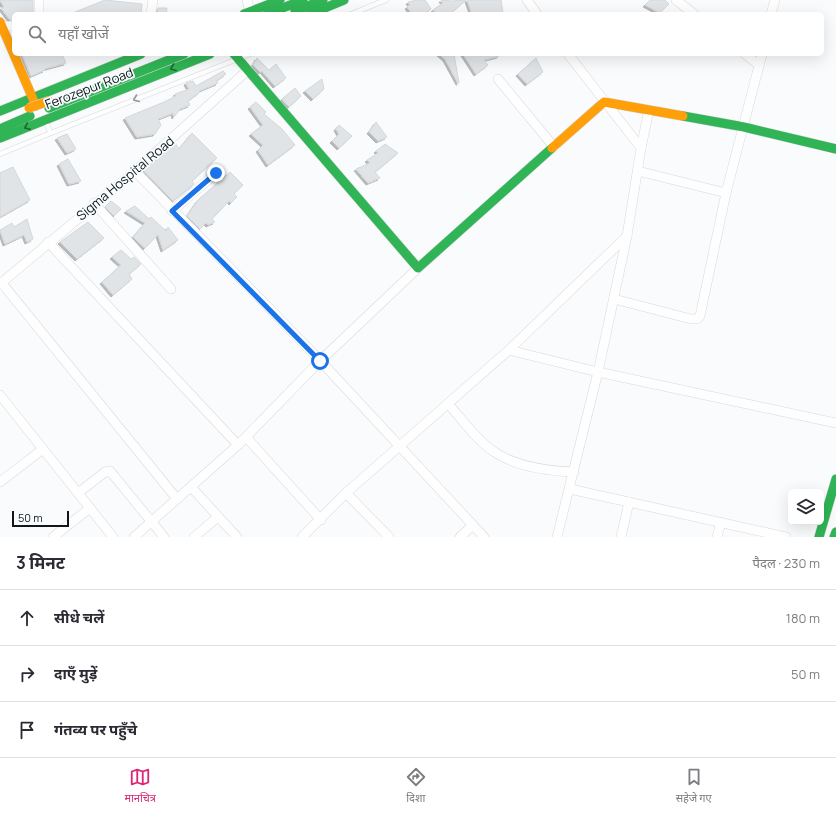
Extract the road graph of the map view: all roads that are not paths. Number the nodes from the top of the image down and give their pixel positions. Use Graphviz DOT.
graph roads {
  1 [pos="39,0"];
  2 [pos="152,0"];
  3 [pos="247,0"];
  4 [pos="280,0"];
  5 [pos="303,0"];
  6 [pos="323,0"];
  7 [pos="344,0"];
  8 [pos="386,0"];
  9 [pos="526,0"];
  10 [pos="676,0"];
  11 [pos="775,0"];
  12 [pos="39,12"];
  13 [pos="151,12"];
  14 [pos="247,12"];
  15 [pos="250,12"];
  16 [pos="272,12"];
  17 [pos="292,12"];
  18 [pos="315,12"];
  19 [pos="356,12"];
  20 [pos="535,12"];
  21 [pos="691,12"];
  22 [pos="772,12"];
  23 [pos="1,24"];
  24 [pos="12,26"];
  25 [pos="12,51"];
  26 [pos="14,56"];
  27 [pos="135,56"];
  28 [pos="161,56"];
  29 [pos="179,56"];
  30 [pos="205,56"];
  31 [pos="236,56"];
  32 [pos="570,56"];
  33 [pos="748,56"];
  34 [pos="761,56"];
  35 [pos="759,65"];
  36 [pos="248,70"];
  37 [pos="498,79"];
  38 [pos="32,99"];
  39 [pos="604,102"];
  40 [pos="49,105"];
  41 [pos="649,110"];
  42 [pos="0,111"];
  43 [pos="30,112"];
  44 [pos="44,119"];
  45 [pos="0,120"];
  46 [pos="744,127"];
  47 [pos="0,129"];
  48 [pos="51,133"];
  49 [pos="0,138"];
  50 [pos="554,147"];
  51 [pos="641,148"];
  52 [pos="836,149"];
  53 [pos="0,154"];
  54 [pos="135,171"];
  55 [pos="638,171"];
  56 [pos="216,173"];
  57 [pos="726,193"];
  58 [pos="94,204"];
  59 [pos="172,211"];
  60 [pos="627,236"];
  61 [pos="48,242"];
  62 [pos="418,268"];
  63 [pos="1,283"];
  64 [pos="171,289"];
  65 [pos="614,299"];
  66 [pos="509,350"];
  67 [pos="320,361"];
  68 [pos="598,372"];
  69 [pos="0,395"];
  70 [pos="448,404"];
  71 [pos="836,423"];
  72 [pos="246,437"];
  73 [pos="238,444"];
  74 [pos="400,447"];
  75 [pos="43,449"];
  76 [pos="574,472"];
  77 [pos="836,480"];
  78 [pos="0,482"];
  79 [pos="191,487"];
  80 [pos="570,489"];
  81 [pos="78,493"];
  82 [pos="346,493"];
  83 [pos="177,499"];
  84 [pos="629,502"];
  85 [pos="90,508"];
  86 [pos="218,517"];
  87 [pos="321,520"];
  88 [pos="151,522"];
  89 [pos="721,522"];
  90 [pos="473,525"];
  91 [pos="53,537"];
  92 [pos="114,537"];
  93 [pos="134,537"];
  94 [pos="164,537"];
  95 [pos="194,537"];
  96 [pos="237,537"];
  97 [pos="302,537"];
  98 [pos="389,537"];
  99 [pos="460,537"];
  100 [pos="484,537"];
  101 [pos="557,537"];
  102 [pos="622,537"];
  103 [pos="717,537"];
  104 [pos="786,537"];
  105 [pos="819,537"];
  1 -- 12 [label="street"];
  2 -- 13 [label="street"];
  3 -- 14 [label="street"];
  4 -- 15 [label="street"];
  5 -- 16 [label="street"];
  6 -- 17 [label="street"];
  7 -- 18 [label="street"];
  8 -- 19 [label="lane"];
  9 -- 20 [label="street"];
  10 -- 21 [label="street"];
  11 -- 22 [label="street"];
  23 -- 24 [label="street"];
  23 -- 25 [label="street"];
  26 -- 38 [label="street"];
  27 -- 38 [label="street, Ferozepur Road"];
  28 -- 40 [label="street"];
  29 -- 40 [label="street"];
  30 -- 44 [label="street, Ferozepur Road, one-way"];
  31 -- 36 [label="street"];
  31 -- 48 [label="lane, one-way"];
  32 -- 39 [label="street"];
  33 -- 35 [label="street"];
  34 -- 35 [label="street"];
  35 -- 46 [label="street"];
  36 -- 54 [label="street, Sigma Hospital Road"];
  36 -- 62 [label="street"];
  37 -- 50 [label="street"];
  38 -- 42 [label="street, Ferozepur Road"];
  38 -- 44 [label="street"];
  39 -- 41 [label="street"];
  39 -- 50 [label="street"];
  39 -- 51 [label="street"];
  40 -- 43 [label="street, Ferozepur Road, bridge"];
  41 -- 46 [label="street"];
  41 -- 51 [label="street"];
  43 -- 45 [label="street"];
  43 -- 47 [label="street"];
  44 -- 48 [label="lane"];
  44 -- 49 [label="street, Ferozepur Road, one-way"];
  46 -- 52 [label="street"];
  46 -- 57 [label="street"];
  48 -- 53 [label="lane"];
  50 -- 62 [label="street"];
  51 -- 55 [label="street"];
  54 -- 58 [label="street, Sigma Hospital Road"];
  54 -- 59 [label="street"];
  55 -- 57 [label="street"];
  55 -- 60 [label="street"];
  56 -- 59 [label="street"];
  57 -- 65 [label="street"];
  58 -- 61 [label="street, Sigma Hospital Road"];
  58 -- 64 [label="street"];
  59 -- 67 [label="street"];
  60 -- 65 [label="street"];
  60 -- 66 [label="street"];
  61 -- 63 [label="street, Sigma Hospital Road"];
  61 -- 73 [label="street"];
  62 -- 67 [label="street"];
  63 -- 83 [label="street"];
  65 -- 68 [label="street"];
  66 -- 68 [label="street"];
  66 -- 70 [label="street"];
  67 -- 72 [label="street"];
  67 -- 74 [label="street"];
  68 -- 71 [label="street"];
  68 -- 76 [label="street"];
  69 -- 75 [label="street"];
  70 -- 74 [label="street"];
  70 -- 76 [label="street"];
  72 -- 73 [label="street"];
  72 -- 87 [label="street"];
  73 -- 79 [label="street"];
  74 -- 82 [label="street"];
  74 -- 90 [label="street"];
  75 -- 78 [label="street"];
  75 -- 81 [label="street"];
  76 -- 80 [label="street"];
  77 -- 105 [label="street"];
  79 -- 83 [label="street"];
  79 -- 86 [label="street"];
  80 -- 84 [label="street"];
  80 -- 101 [label="street"];
  81 -- 85 [label="street"];
  81 -- 88 [label="street"];
  82 -- 87 [label="street"];
  82 -- 98 [label="street"];
  83 -- 88 [label="street"];
  84 -- 89 [label="street"];
  84 -- 102 [label="street"];
  85 -- 91 [label="street"];
  85 -- 92 [label="street"];
  86 -- 95 [label="street"];
  86 -- 96 [label="street"];
  87 -- 97 [label="street"];
  88 -- 93 [label="street"];
  88 -- 94 [label="street"];
  89 -- 103 [label="street"];
  89 -- 104 [label="street"];
  90 -- 99 [label="street"];
  90 -- 100 [label="street"];
}
